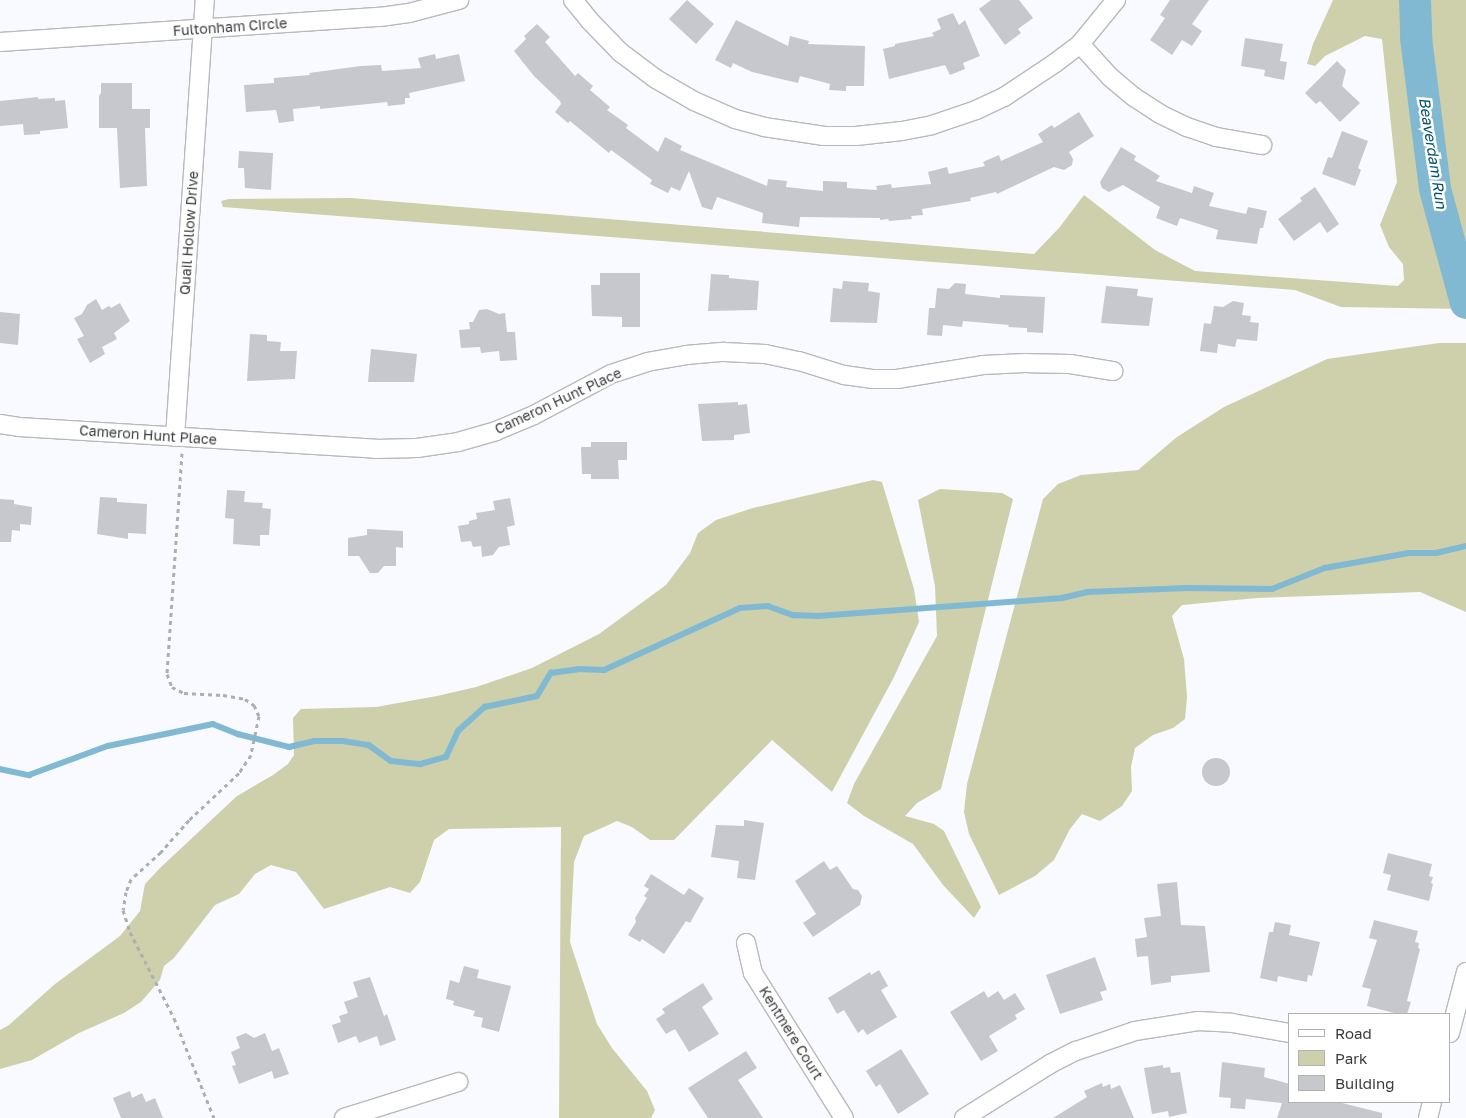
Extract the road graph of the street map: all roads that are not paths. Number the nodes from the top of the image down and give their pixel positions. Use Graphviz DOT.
graph roads {
  1 [pos="205,0"];
  2 [pos="459,0"];
  3 [pos="573,0"];
  4 [pos="1116,0"];
  5 [pos="203,29"];
  6 [pos="0,42"];
  7 [pos="1080,44"];
  8 [pos="1262,145"];
  9 [pos="1113,371"];
  10 [pos="0,424"];
  11 [pos="175,437"];
  12 [pos="746,944"];
  13 [pos="1466,972"];
  14 [pos="1451,1029"];
  15 [pos="1288,1033"];
  16 [pos="458,1082"];
  17 [pos="1432,1103"];
  18 [pos="344,1118"];
  19 [pos="844,1118"];
  20 [pos="964,1118"];
  21 [pos="1428,1118"];
  1 -- 5 [label="street, Quail Hollow Drive"];
  2 -- 5 [label="street, Fultonham Circle"];
  3 -- 7 [label="street"];
  4 -- 7 [label="street"];
  5 -- 6 [label="street, Fultonham Circle"];
  5 -- 11 [label="street, Quail Hollow Drive"];
  7 -- 8 [label="street"];
  9 -- 11 [label="street, Cameron Hunt Place"];
  10 -- 11 [label="street, Cameron Hunt Place"];
  12 -- 19 [label="street, Kentmere Court"];
  13 -- 14 [label="street"];
  15 -- 20 [label="street"];
  16 -- 18 [label="street"];
  17 -- 21 [label="street"];
}
